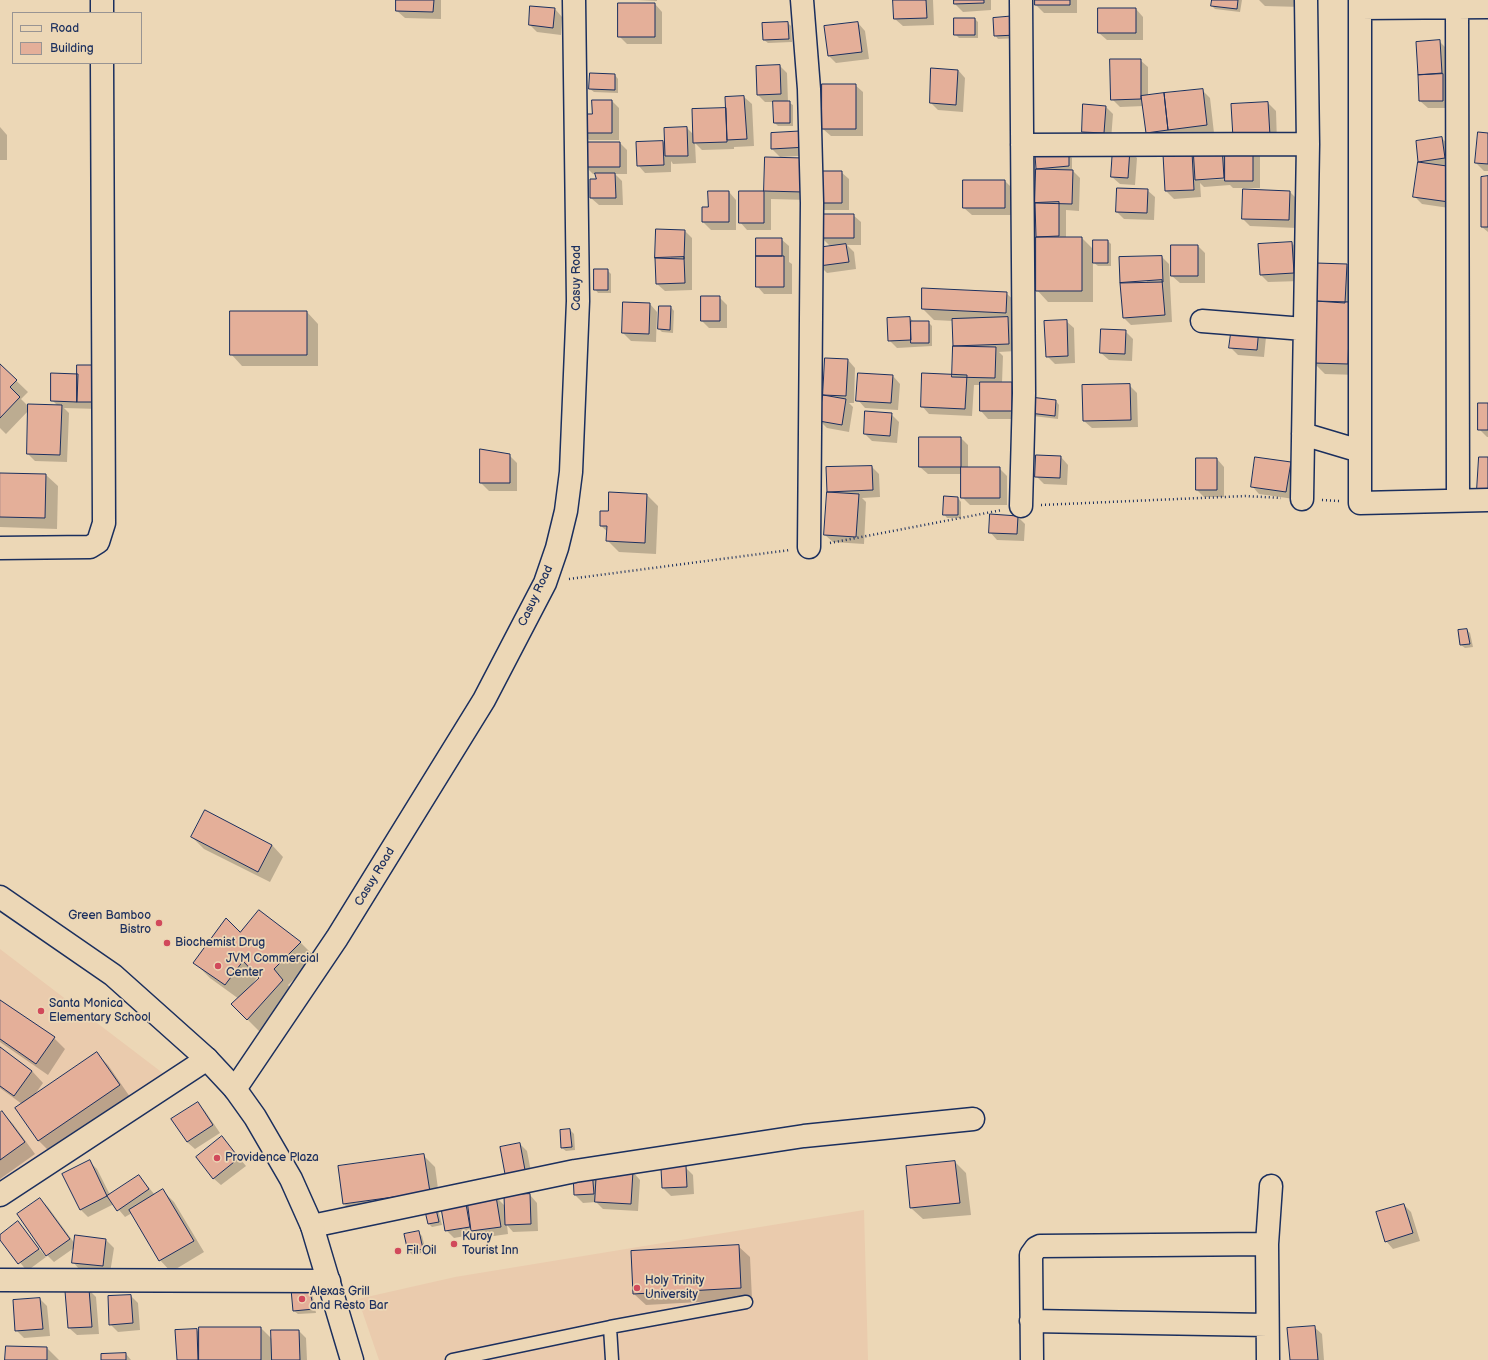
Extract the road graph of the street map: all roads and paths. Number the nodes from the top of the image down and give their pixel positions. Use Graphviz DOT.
graph roads {
  1 [pos="102,0"];
  2 [pos="574,0"];
  3 [pos="802,0"];
  4 [pos="1021,0"];
  5 [pos="1306,0"];
  6 [pos="1360,4"];
  7 [pos="1488,7"];
  8 [pos="1457,8"];
  9 [pos="102,12"];
  10 [pos="102,64"];
  11 [pos="1308,144"];
  12 [pos="1022,145"];
  13 [pos="1202,321"];
  14 [pos="1304,328"];
  15 [pos="1303,434"];
  16 [pos="1360,451"];
  17 [pos="1302,499"];
  18 [pos="1458,500"];
  19 [pos="1488,500"];
  20 [pos="1360,503"];
  21 [pos="1021,506"];
  22 [pos="809,547"];
  23 [pos="0,548"];
  24 [pos="544,583"];
  25 [pos="0,897"];
  26 [pos="207,1059"];
  27 [pos="235,1089"];
  28 [pos="973,1119"];
  29 [pos="1271,1186"];
  30 [pos="0,1196"];
  31 [pos="312,1226"];
  32 [pos="1267,1244"];
  33 [pos="0,1280"];
  34 [pos="329,1281"];
  35 [pos="746,1302"];
  36 [pos="1031,1321"];
  37 [pos="1267,1325"];
  38 [pos="610,1327"];
  39 [pos="352,1360"];
  40 [pos="452,1360"];
  41 [pos="612,1360"];
  42 [pos="1032,1360"];
  43 [pos="1268,1360"];
  1 -- 9 [label="street"];
  2 -- 24 [label="street, Casuy Road"];
  3 -- 22 [label="street"];
  4 -- 12 [label="street"];
  5 -- 11 [label="street"];
  6 -- 8 [label="street"];
  6 -- 16 [label="street"];
  7 -- 8 [label="street"];
  8 -- 18 [label="street"];
  10 -- 23 [label="street"];
  11 -- 12 [label="street"];
  11 -- 14 [label="street"];
  12 -- 21 [label="street"];
  13 -- 14 [label="street"];
  14 -- 15 [label="street"];
  15 -- 16 [label="street"];
  15 -- 17 [label="street"];
  16 -- 20 [label="street"];
  17 -- 20 [label="path"];
  17 -- 21 [label="path"];
  18 -- 19 [label="street"];
  18 -- 20 [label="street"];
  21 -- 22 [label="path"];
  22 -- 24 [label="path"];
  24 -- 27 [label="street, Casuy Road"];
  25 -- 26 [label="street"];
  26 -- 27 [label="street"];
  26 -- 30 [label="street"];
  27 -- 31 [label="street"];
  28 -- 31 [label="street"];
  29 -- 32 [label="street"];
  31 -- 34 [label="street"];
  32 -- 36 [label="street"];
  32 -- 37 [label="street"];
  33 -- 34 [label="street"];
  34 -- 39 [label="street"];
  35 -- 38 [label="lane"];
  36 -- 37 [label="street"];
  36 -- 42 [label="street"];
  37 -- 43 [label="street"];
  38 -- 40 [label="lane"];
  38 -- 41 [label="lane"];
}
